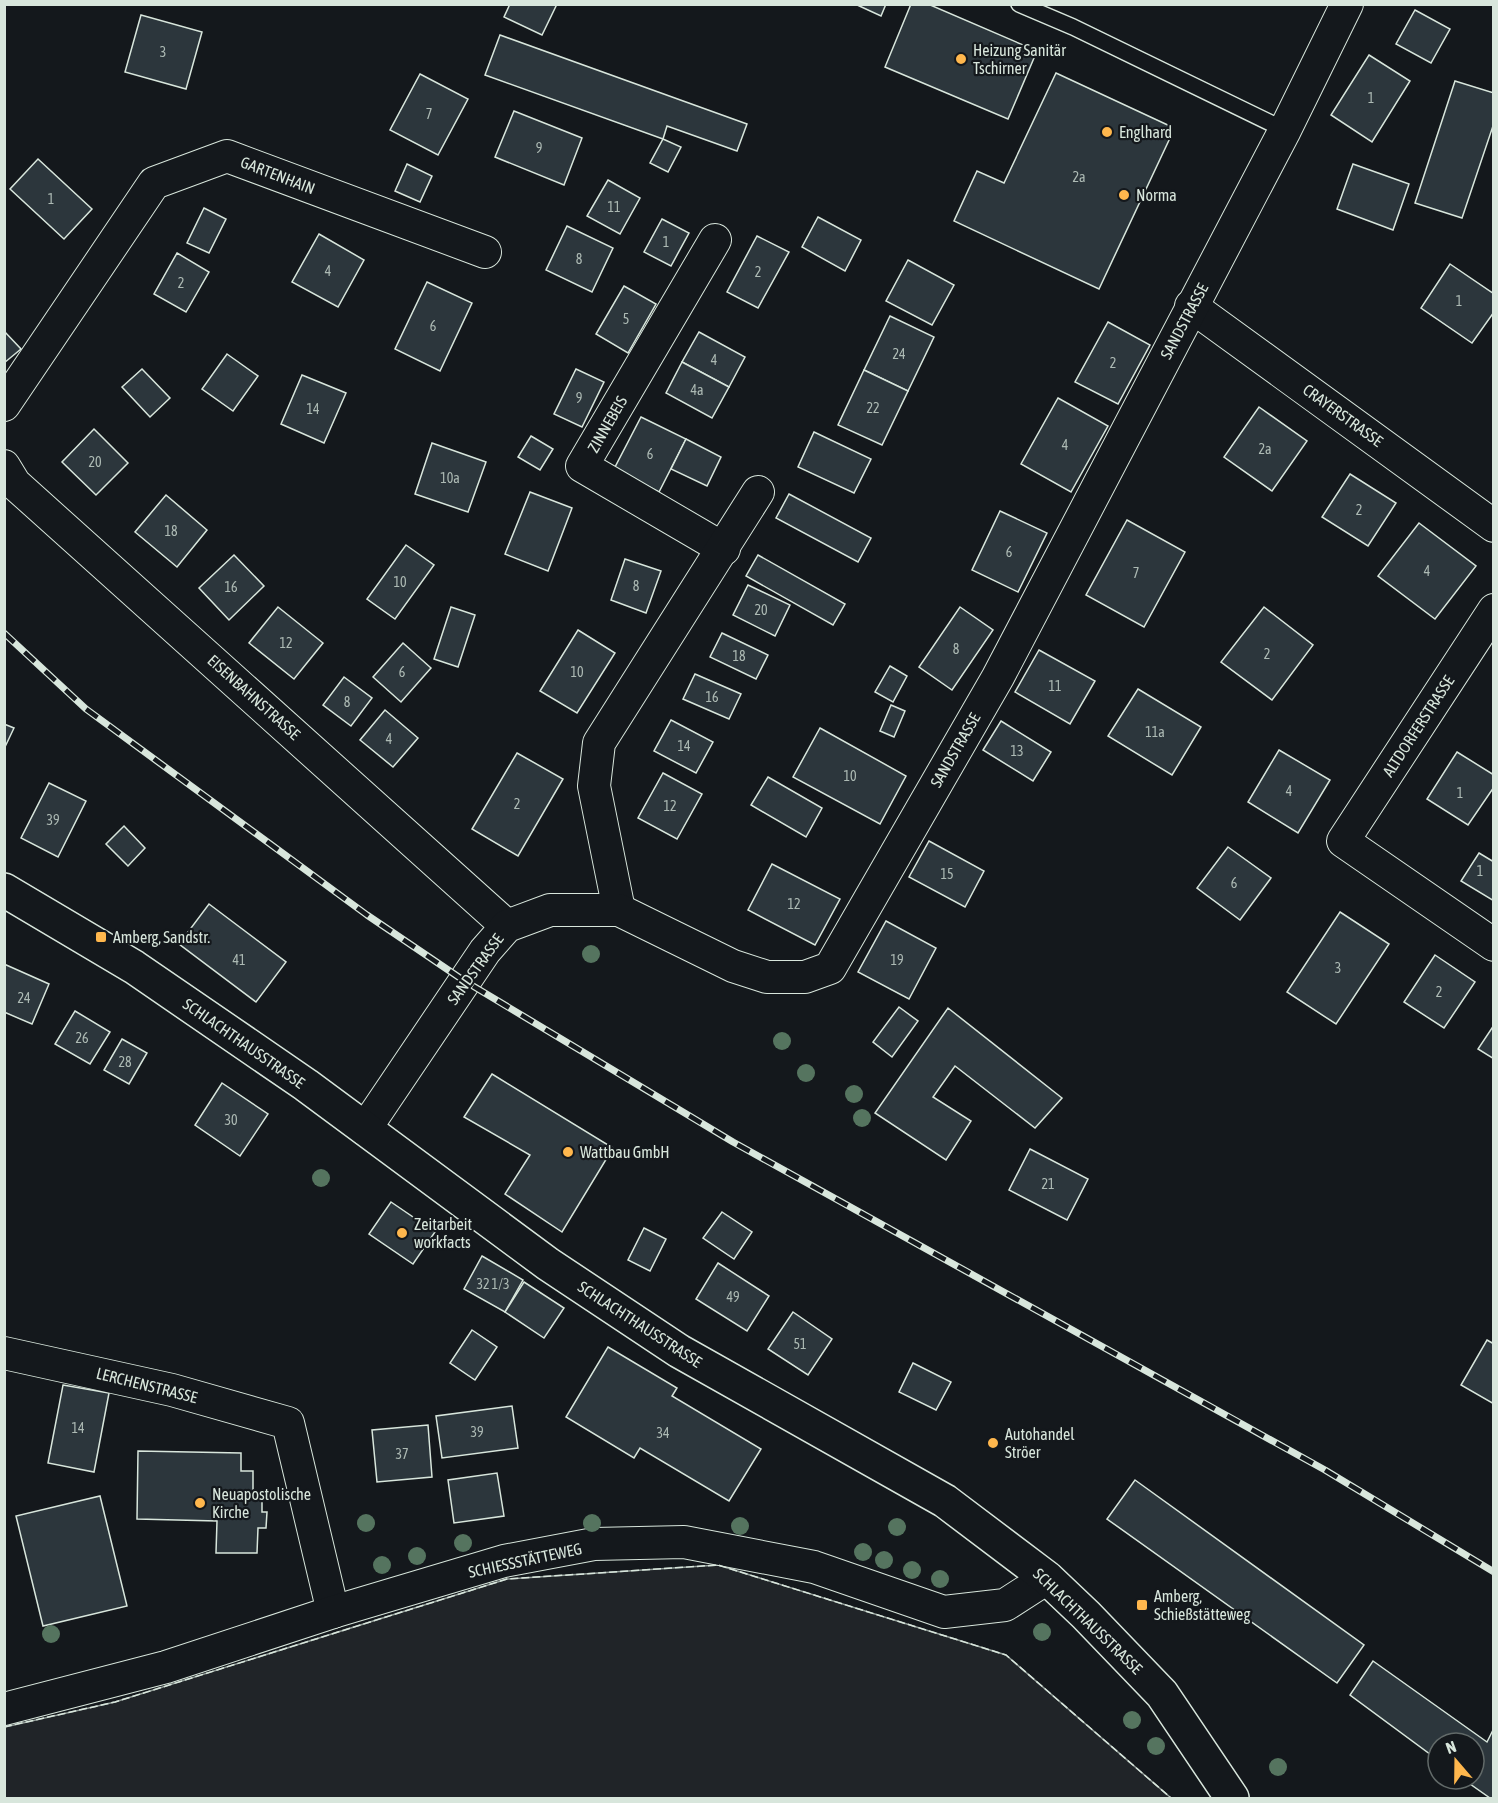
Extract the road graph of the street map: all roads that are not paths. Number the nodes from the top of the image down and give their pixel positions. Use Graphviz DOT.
graph roads {
  1 [pos="1020,4"];
  2 [pos="1347,4"];
  3 [pos="1285,130"];
  4 [pos="715,240"];
  5 [pos="485,252"];
  6 [pos="1191,306"];
  7 [pos="4,405"];
  8 [pos="4,466"];
  9 [pos="758,492"];
  10 [pos="1494,526"];
  11 [pos="724,549"];
  12 [pos="1494,610"];
  13 [pos="4,890"];
  14 [pos="619,910"];
  15 [pos="507,926"];
  16 [pos="1494,945"];
  17 [pos="365,1129"];
  18 [pos="4,1353"];
  19 [pos="1047,1578"];
  20 [pos="333,1612"];
  21 [pos="4,1709"];
  22 [pos="1232,1798"];
  1 -- 3 [label="lane"];
  2 -- 3 [label="street, SANDSTRASSE"];
  3 -- 6 [label="street, SANDSTRASSE"];
  4 -- 11 [label="street, ZINNEBEIS"];
  5 -- 7 [label="street, GARTENHAIN"];
  6 -- 10 [label="street, CRAYERSTRASSE"];
  6 -- 14 [label="street, SANDSTRASSE"];
  8 -- 15 [label="street, EISENBAHNSTRASSE"];
  9 -- 11 [label="street"];
  11 -- 14 [label="street"];
  12 -- 16 [label="street, ALTDORFERSTRASSE"];
  13 -- 17 [label="main road, SCHLACHTHAUSSTRASSE"];
  14 -- 15 [label="street, SANDSTRASSE"];
  15 -- 17 [label="street, SANDSTRASSE"];
  17 -- 19 [label="main road, SCHLACHTHAUSSTRASSE"];
  18 -- 20 [label="street, LERCHENSTRASSE"];
  19 -- 20 [label="street, SCHIESSSTÄTTEWEG"];
  19 -- 22 [label="main road, SCHLACHTHAUSSTRASSE"];
  20 -- 21 [label="street, SCHIESSSTÄTTEWEG"];
}
